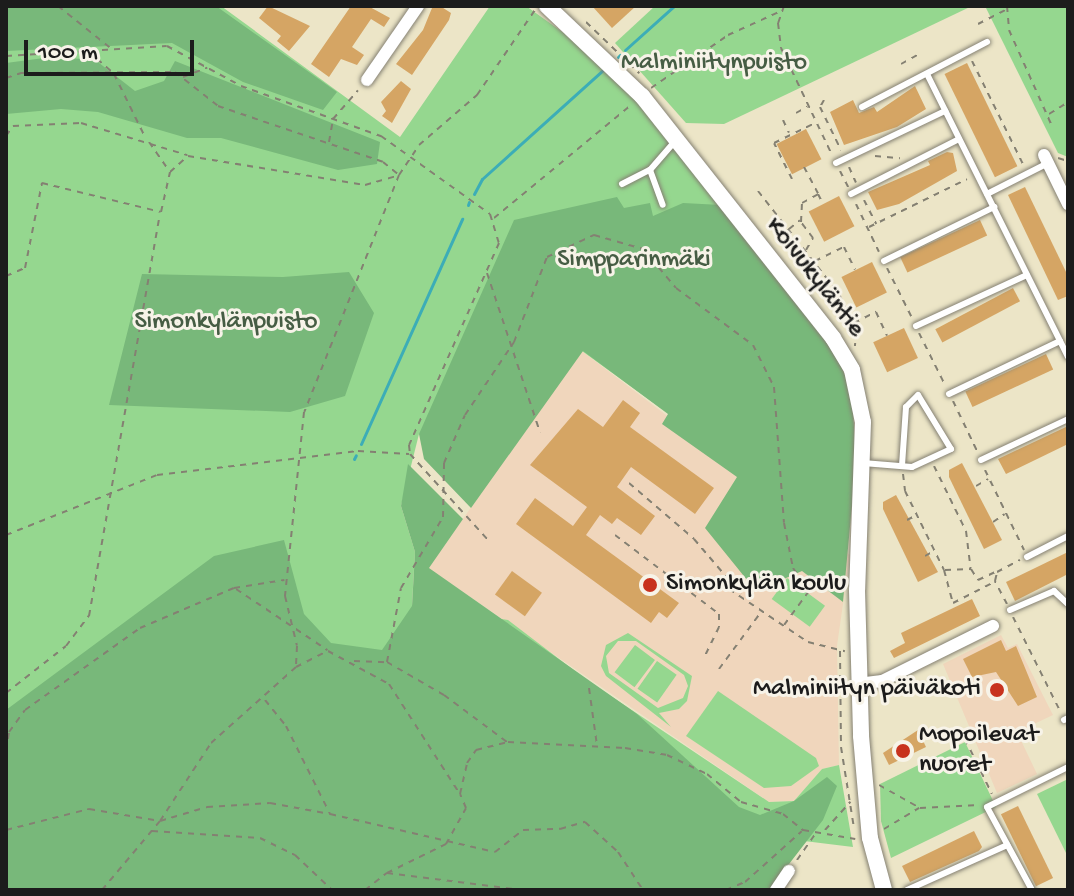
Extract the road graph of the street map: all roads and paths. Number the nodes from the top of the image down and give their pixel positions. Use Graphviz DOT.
graph roads {
  1 [pos="58,6"];
  2 [pos="418,6"];
  3 [pos="529,6"];
  4 [pos="784,6"];
  5 [pos="541,8"];
  6 [pos="1007,8"];
  7 [pos="780,11"];
  8 [pos="578,15"];
  9 [pos="978,24"];
  10 [pos="987,42"];
  11 [pos="87,50"];
  12 [pos="115,52"];
  13 [pos="967,52"];
  14 [pos="921,53"];
  15 [pos="6,56"];
  16 [pos="901,64"];
  17 [pos="208,68"];
  18 [pos="114,74"];
  19 [pos="927,74"];
  20 [pos="183,77"];
  21 [pos="6,78"];
  22 [pos="367,80"];
  23 [pos="646,92"];
  24 [pos="660,99"];
  25 [pos="1068,102"];
  26 [pos="808,107"];
  27 [pos="862,107"];
  28 [pos="945,111"];
  29 [pos="796,113"];
  30 [pos="1048,115"];
  31 [pos="333,119"];
  32 [pos="783,120"];
  33 [pos="816,122"];
  34 [pos="1051,124"];
  35 [pos="790,135"];
  36 [pos="6,136"];
  37 [pos="959,139"];
  38 [pos="146,140"];
  39 [pos="676,140"];
  40 [pos="329,142"];
  41 [pos="853,154"];
  42 [pos="411,155"];
  43 [pos="188,156"];
  44 [pos="1046,159"];
  45 [pos="918,160"];
  46 [pos="836,163"];
  47 [pos="390,165"];
  48 [pos="405,165"];
  49 [pos="804,167"];
  50 [pos="650,170"];
  51 [pos="170,172"];
  52 [pos="1027,174"];
  53 [pos="399,175"];
  54 [pos="977,175"];
  55 [pos="792,179"];
  56 [pos="622,184"];
  57 [pos="758,191"];
  58 [pos="818,194"];
  59 [pos="851,194"];
  60 [pos="987,194"];
  61 [pos="823,204"];
  62 [pos="1068,204"];
  63 [pos="663,205"];
  64 [pos="994,207"];
  65 [pos="161,212"];
  66 [pos="493,219"];
  67 [pos="802,219"];
  68 [pos="868,228"];
  69 [pos="788,230"];
  70 [pos="875,244"];
  71 [pos="805,251"];
  72 [pos="884,261"];
  73 [pos="814,262"];
  74 [pos="855,270"];
  75 [pos="486,271"];
  76 [pos="1027,275"];
  77 [pos="6,276"];
  78 [pos="853,323"];
  79 [pos="916,326"];
  80 [pos="887,336"];
  81 [pos="846,338"];
  82 [pos="1060,341"];
  83 [pos="514,342"];
  84 [pos="1068,357"];
  85 [pos="949,394"];
  86 [pos="1068,419"];
  87 [pos="540,432"];
  88 [pos="410,454"];
  89 [pos="930,458"];
  90 [pos="296,460"];
  91 [pos="981,460"];
  92 [pos="863,463"];
  93 [pos="902,465"];
  94 [pos="989,478"];
  95 [pos="629,483"];
  96 [pos="976,486"];
  97 [pos="110,491"];
  98 [pos="446,494"];
  99 [pos="1006,513"];
  100 [pos="917,515"];
  101 [pos="907,520"];
  102 [pos="993,522"];
  103 [pos="6,535"];
  104 [pos="615,535"];
  105 [pos="1068,536"];
  106 [pos="487,539"];
  107 [pos="935,551"];
  108 [pos="925,556"];
  109 [pos="1027,557"];
  110 [pos="971,569"];
  111 [pos="944,570"];
  112 [pos="997,572"];
  113 [pos="674,578"];
  114 [pos="286,579"];
  115 [pos="995,581"];
  116 [pos="234,588"];
  117 [pos="742,595"];
  118 [pos="1068,604"];
  119 [pos="762,610"];
  120 [pos="1010,610"];
  121 [pos="288,624"];
  122 [pos="784,625"];
  123 [pos="993,626"];
  124 [pos="328,651"];
  125 [pos="704,658"];
  126 [pos="352,661"];
  127 [pos="387,662"];
  128 [pos="296,667"];
  129 [pos="719,669"];
  130 [pos="858,684"];
  131 [pos="589,688"];
  132 [pos="6,693"];
  133 [pos="265,699"];
  134 [pos="1066,719"];
  135 [pos="946,728"];
  136 [pos="508,742"];
  137 [pos="597,747"];
  138 [pos="6,751"];
  139 [pos="1068,767"];
  140 [pos="877,771"];
  141 [pos="879,784"];
  142 [pos="460,794"];
  143 [pos="879,796"];
  144 [pos="850,801"];
  145 [pos="996,802"];
  146 [pos="987,807"];
  147 [pos="920,808"];
  148 [pos="330,814"];
  149 [pos="160,821"];
  150 [pos="880,821"];
  151 [pos="6,830"];
  152 [pos="803,830"];
  153 [pos="151,831"];
  154 [pos="822,831"];
  155 [pos="817,832"];
  156 [pos="446,844"];
  157 [pos="1007,845"];
  158 [pos="789,871"];
  159 [pos="387,873"];
  160 [pos="102,890"];
  161 [pos="332,890"];
  162 [pos="365,890"];
  163 [pos="522,890"];
  164 [pos="643,890"];
  165 [pos="726,890"];
  166 [pos="776,890"];
  167 [pos="884,890"];
  168 [pos="907,890"];
  169 [pos="1032,890"];
  1 -- 12 [label="path"];
  2 -- 22 [label="street"];
  3 -- 5 [label="path"];
  4 -- 7 [label="path"];
  5 -- 23 [label="main road, Koivukyläntie"];
  5 -- 42 [label="path"];
  6 -- 9 [label="path"];
  6 -- 30 [label="path"];
  7 -- 23 [label="path"];
  7 -- 26 [label="path"];
  8 -- 23 [label="path"];
  10 -- 13 [label="lane"];
  11 -- 12 [label="path"];
  11 -- 15 [label="path"];
  11 -- 18 [label="path"];
  12 -- 17 [label="path"];
  13 -- 19 [label="lane"];
  13 -- 52 [label="path"];
  14 -- 16 [label="path"];
  17 -- 20 [label="path"];
  17 -- 31 [label="path"];
  18 -- 20 [label="path"];
  18 -- 21 [label="path"];
  18 -- 38 [label="path"];
  19 -- 27 [label="lane"];
  19 -- 28 [label="lane"];
  20 -- 40 [label="path"];
  22 -- 31 [label="path"];
  23 -- 24 [label="path"];
  23 -- 39 [label="main road, Koivukyläntie"];
  23 -- 66 [label="path"];
  25 -- 30 [label="path"];
  26 -- 29 [label="path"];
  26 -- 33 [label="path"];
  28 -- 37 [label="lane"];
  28 -- 41 [label="lane"];
  30 -- 34 [label="path"];
  31 -- 40 [label="path"];
  31 -- 42 [label="path"];
  32 -- 35 [label="path"];
  33 -- 35 [label="path"];
  33 -- 46 [label="path"];
  35 -- 55 [label="path"];
  36 -- 38 [label="path"];
  37 -- 45 [label="lane"];
  37 -- 54 [label="lane"];
  38 -- 43 [label="path"];
  38 -- 51 [label="path"];
  39 -- 50 [label="lane"];
  39 -- 92 [label="main road, Koivukyläntie"];
  40 -- 47 [label="path"];
  41 -- 45 [label="path"];
  41 -- 46 [label="lane"];
  42 -- 48 [label="path"];
  42 -- 66 [label="path"];
  43 -- 51 [label="path"];
  43 -- 53 [label="path"];
  44 -- 52 [label="lane"];
  44 -- 62 [label="street"];
  45 -- 59 [label="lane"];
  46 -- 59 [label="path"];
  47 -- 48 [label="path"];
  47 -- 53 [label="path"];
  48 -- 53 [label="path"];
  49 -- 58 [label="path"];
  50 -- 56 [label="lane"];
  50 -- 63 [label="lane"];
  51 -- 65 [label="path"];
  52 -- 60 [label="lane"];
  53 -- 90 [label="path"];
  54 -- 60 [label="lane"];
  54 -- 68 [label="path"];
  57 -- 69 [label="path"];
  58 -- 61 [label="path"];
  58 -- 67 [label="path"];
  59 -- 68 [label="path"];
  60 -- 64 [label="lane"];
  64 -- 72 [label="lane"];
  64 -- 76 [label="lane"];
  65 -- 77 [label="path"];
  65 -- 97 [label="path"];
  66 -- 75 [label="path"];
  67 -- 69 [label="path"];
  67 -- 71 [label="path"];
  68 -- 70 [label="path"];
  69 -- 71 [label="path"];
  71 -- 73 [label="path"];
  73 -- 74 [label="path"];
  73 -- 78 [label="path"];
  75 -- 83 [label="path"];
  75 -- 88 [label="path"];
  76 -- 79 [label="lane"];
  76 -- 82 [label="lane"];
  78 -- 80 [label="path"];
  78 -- 81 [label="path"];
  82 -- 84 [label="lane"];
  82 -- 85 [label="lane"];
  83 -- 87 [label="path"];
  83 -- 98 [label="path"];
  83 -- 122 [label="path"];
  86 -- 91 [label="lane"];
  88 -- 90 [label="path"];
  88 -- 98 [label="path"];
  89 -- 93 [label="lane"];
  89 -- 93 [label="lane"];
  89 -- 110 [label="path"];
  90 -- 97 [label="path"];
  90 -- 114 [label="path"];
  92 -- 93 [label="lane"];
  92 -- 130 [label="main road, Koivukyläntie"];
  93 -- 100 [label="path"];
  94 -- 96 [label="path"];
  95 -- 117 [label="path"];
  97 -- 103 [label="path"];
  97 -- 132 [label="path"];
  98 -- 106 [label="path"];
  98 -- 127 [label="path"];
  99 -- 102 [label="path"];
  100 -- 101 [label="path"];
  100 -- 107 [label="path"];
  104 -- 113 [label="path"];
  105 -- 109 [label="lane"];
  107 -- 108 [label="path"];
  107 -- 111 [label="path"];
  109 -- 112 [label="path"];
  110 -- 111 [label="path"];
  110 -- 112 [label="path"];
  111 -- 115 [label="path"];
  112 -- 115 [label="path"];
  113 -- 117 [label="path"];
  113 -- 125 [label="path"];
  114 -- 116 [label="path"];
  114 -- 121 [label="path"];
  115 -- 120 [label="path"];
  116 -- 121 [label="path"];
  116 -- 138 [label="path"];
  117 -- 119 [label="path"];
  118 -- 120 [label="lane"];
  119 -- 122 [label="path"];
  119 -- 129 [label="path"];
  120 -- 134 [label="path"];
  121 -- 124 [label="path"];
  121 -- 128 [label="path"];
  122 -- 144 [label="path"];
  123 -- 130 [label="street"];
  124 -- 126 [label="path"];
  124 -- 128 [label="path"];
  126 -- 127 [label="path"];
  126 -- 142 [label="path"];
  127 -- 136 [label="path"];
  128 -- 133 [label="path"];
  130 -- 167 [label="main road, Koivukyläntie"];
  131 -- 137 [label="path"];
  133 -- 148 [label="path"];
  133 -- 149 [label="path"];
  135 -- 145 [label="path"];
  136 -- 137 [label="path"];
  136 -- 142 [label="path"];
  137 -- 152 [label="path"];
  139 -- 145 [label="lane"];
  140 -- 141 [label="path"];
  141 -- 143 [label="path"];
  141 -- 147 [label="path"];
  142 -- 156 [label="path"];
  144 -- 154 [label="path"];
  144 -- 154 [label="path"];
  145 -- 146 [label="lane"];
  146 -- 147 [label="path"];
  146 -- 157 [label="lane"];
  147 -- 150 [label="path"];
  148 -- 149 [label="path"];
  148 -- 156 [label="path"];
  149 -- 151 [label="path"];
  149 -- 153 [label="path"];
  152 -- 155 [label="path"];
  152 -- 165 [label="path"];
  153 -- 160 [label="path"];
  153 -- 161 [label="path"];
  154 -- 155 [label="path"];
  155 -- 158 [label="path"];
  156 -- 159 [label="path"];
  156 -- 164 [label="path"];
  157 -- 168 [label="lane"];
  157 -- 169 [label="lane"];
  158 -- 166 [label="street"];
  159 -- 162 [label="path"];
  159 -- 163 [label="path"];
}
